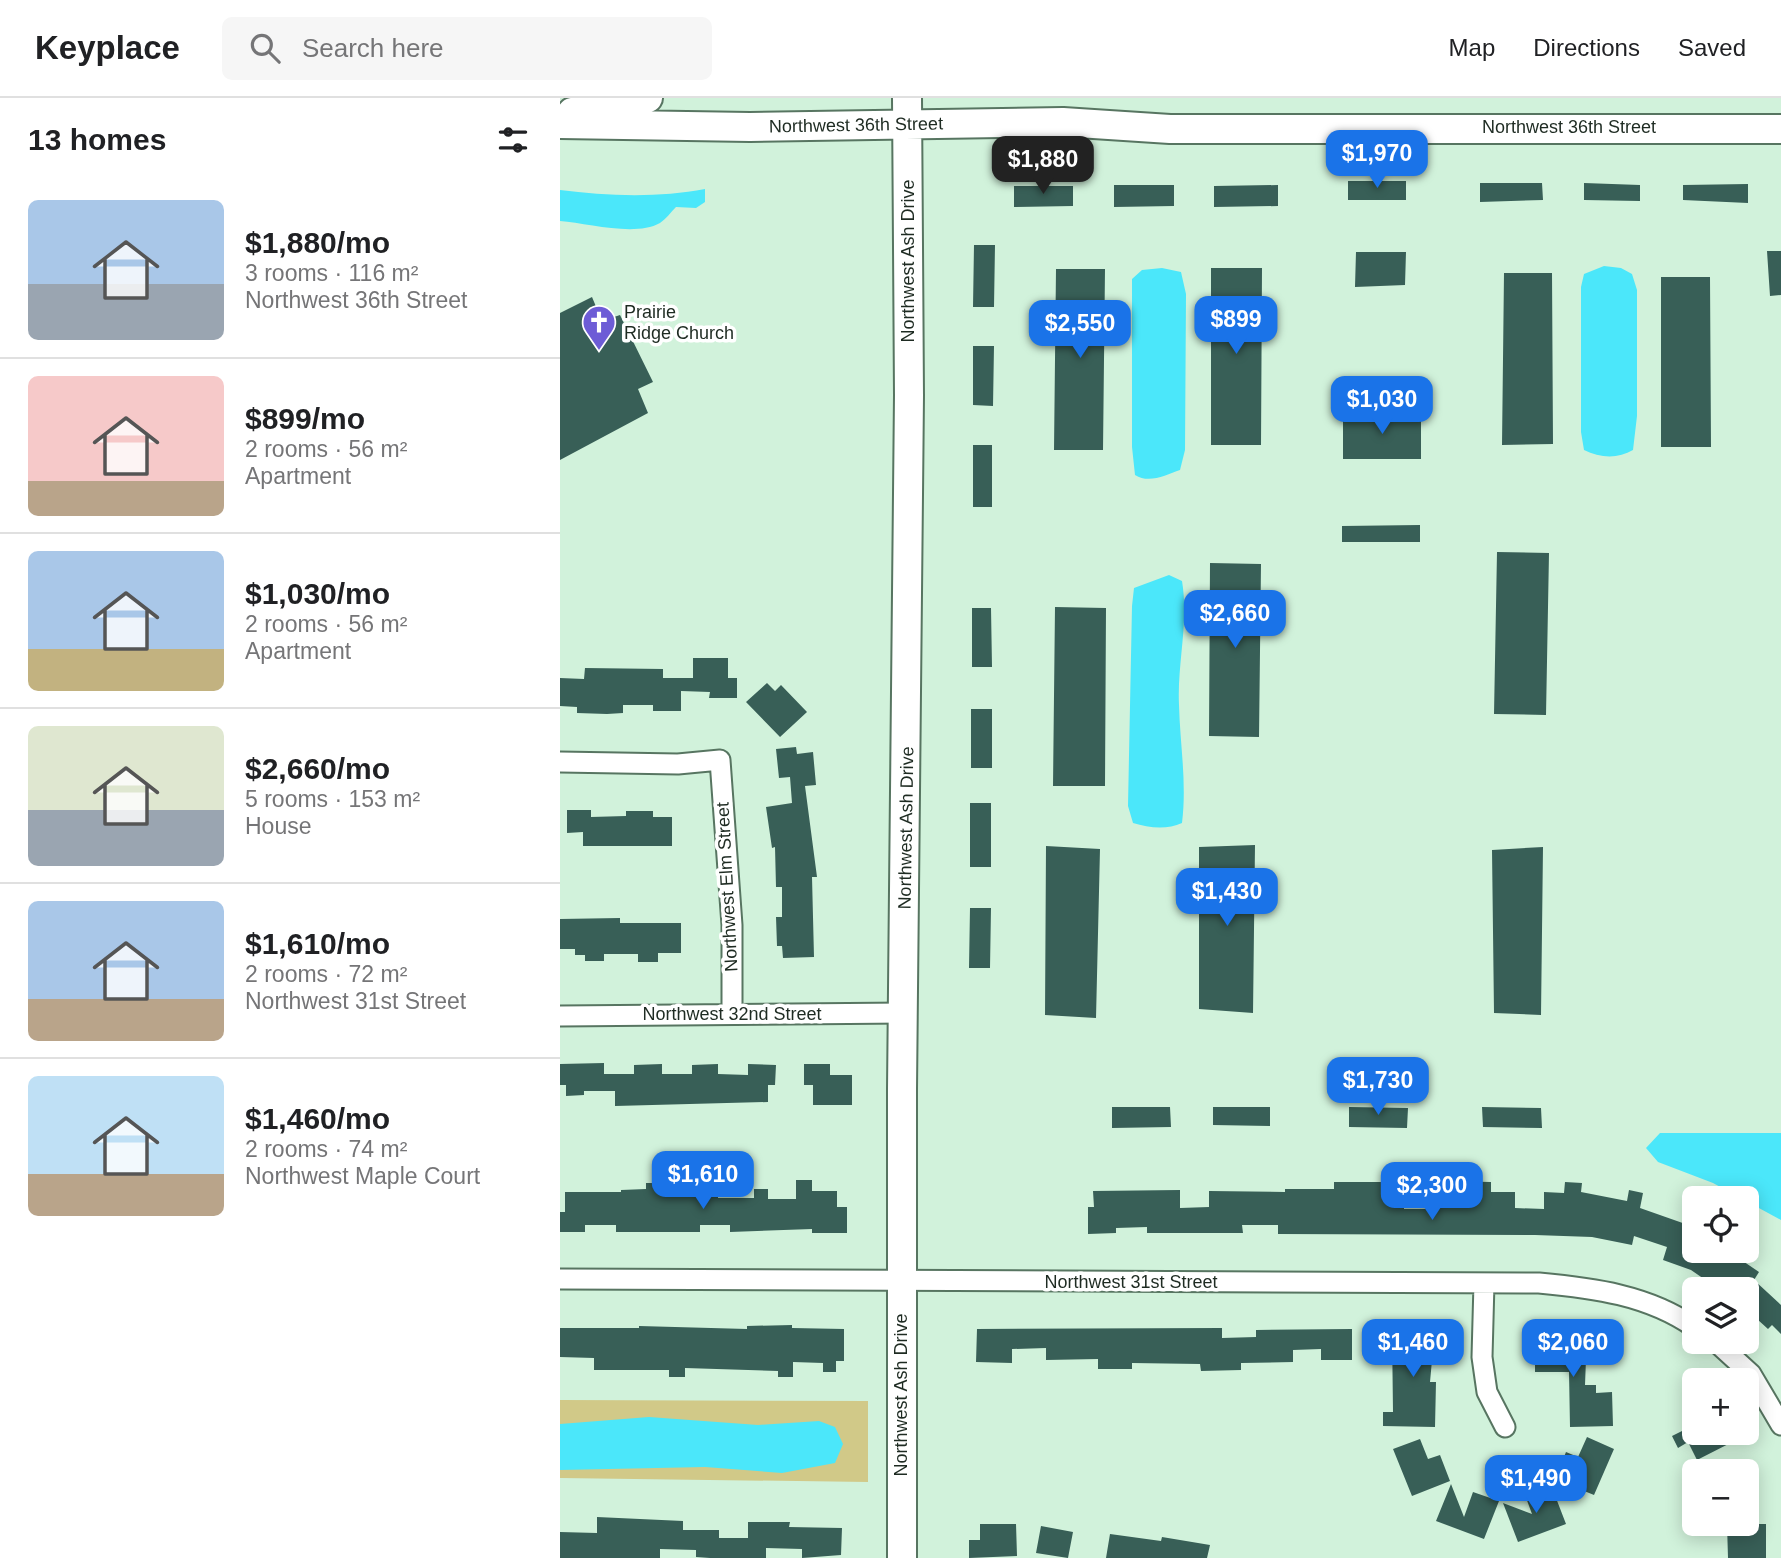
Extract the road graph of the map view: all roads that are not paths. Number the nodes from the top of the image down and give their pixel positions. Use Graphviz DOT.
graph roads {
  1 [pos="648,98"];
  2 [pos="907,111"];
  3 [pos="560,114"];
  4 [pos="560,124"];
  5 [pos="1781,129"];
  6 [pos="560,762"];
  7 [pos="905,1013"];
  8 [pos="732,1014"];
  9 [pos="560,1016"];
  10 [pos="560,1279"];
  11 [pos="902,1281"];
  12 [pos="1484,1283"];
  13 [pos="1682,1319"];
  14 [pos="1729,1354"];
  15 [pos="1781,1425"];
  16 [pos="1505,1426"];
  17 [pos="902,1558"];
  1 -- 3 [label="street"];
  2 -- 4 [label="street, Northwest 36th Street"];
  2 -- 5 [label="street, Northwest 36th Street"];
  2 -- 7 [label="street, Northwest Ash Drive"];
  6 -- 8 [label="street, Northwest Elm Street"];
  7 -- 8 [label="street, Northwest 32nd Street"];
  7 -- 11 [label="street, Northwest Ash Drive"];
  8 -- 9 [label="street, Northwest 32nd Street"];
  10 -- 11 [label="street, Northwest 31st Street"];
  11 -- 12 [label="street, Northwest 31st Street"];
  11 -- 17 [label="street, Northwest Ash Drive"];
  12 -- 13 [label="street, Northwest 31st Street"];
  12 -- 16 [label="street"];
  14 -- 15 [label="street"];
}
